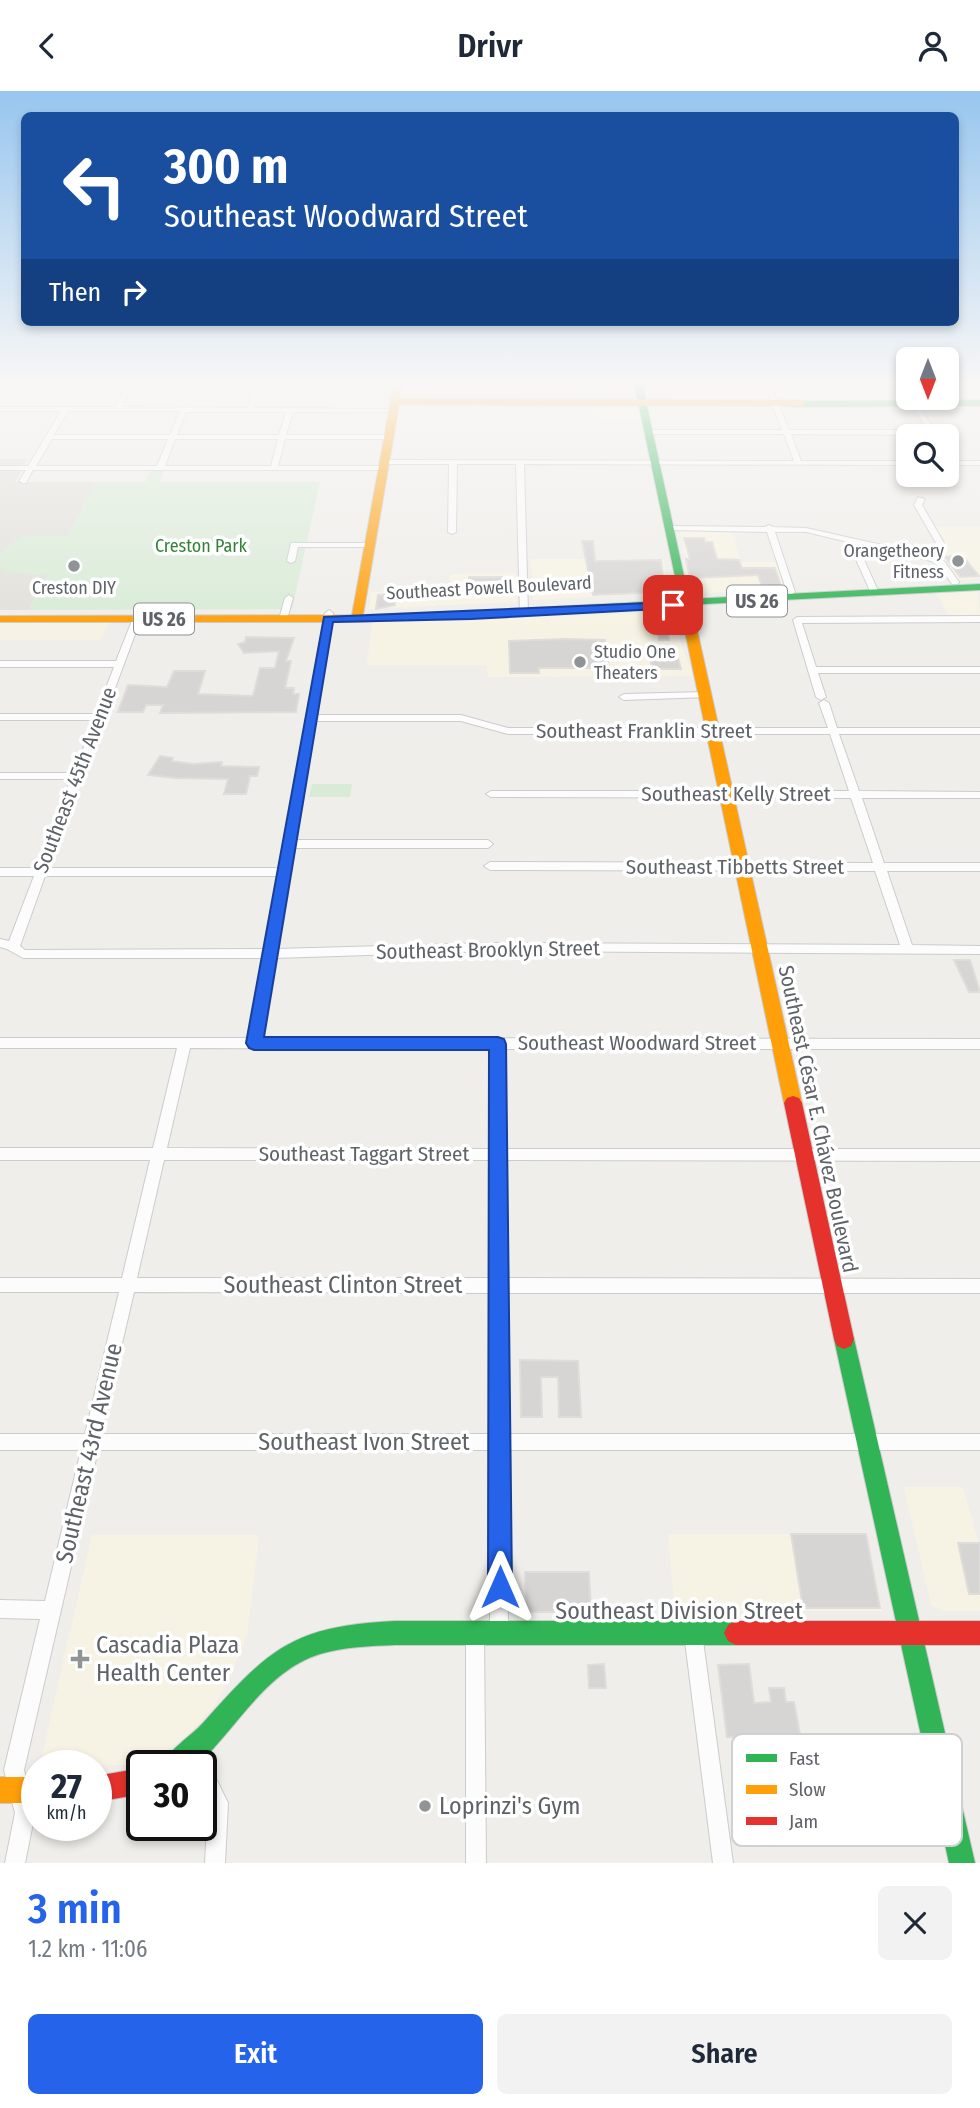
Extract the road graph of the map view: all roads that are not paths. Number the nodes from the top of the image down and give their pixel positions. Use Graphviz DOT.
graph roads {
  1 [pos="384,465"];
  2 [pos="369,466"];
  3 [pos="453,466"];
  4 [pos="520,466"];
  5 [pos="656,466"];
  6 [pos="0,468"];
  7 [pos="31,468"];
  8 [pos="160,468"];
  9 [pos="274,468"];
  10 [pos="317,468"];
  11 [pos="23,481"];
  12 [pos="314,482"];
  13 [pos="921,499"];
  14 [pos="670,527"];
  15 [pos="769,527"];
  16 [pos="452,532"];
  17 [pos="851,539"];
  18 [pos="370,545"];
  19 [pos="934,559"];
  20 [pos="290,561"];
  21 [pos="980,581"];
  22 [pos="952,585"];
  23 [pos="980,587"];
  24 [pos="874,590"];
  25 [pos="791,592"];
  26 [pos="684,601"];
  27 [pos="524,610"];
  28 [pos="0,613"];
  29 [pos="138,616"];
  30 [pos="328,616"];
  31 [pos="358,616"];
  32 [pos="980,618"];
  33 [pos="0,619"];
  34 [pos="0,664"];
  35 [pos="119,664"];
  36 [pos="812,670"];
  37 [pos="980,670"];
  38 [pos="705,695"];
  39 [pos="624,697"];
  40 [pos="0,717"];
  41 [pos="99,717"];
  42 [pos="310,718"];
  43 [pos="713,731"];
  44 [pos="833,731"];
  45 [pos="980,731"];
  46 [pos="0,776"];
  47 [pos="77,776"];
  48 [pos="491,794"];
  49 [pos="726,794"];
  50 [pos="855,795"];
  51 [pos="980,795"];
  52 [pos="289,844"];
  53 [pos="488,844"];
  54 [pos="490,866"];
  55 [pos="742,867"];
  56 [pos="880,867"];
  57 [pos="980,867"];
  58 [pos="0,872"];
  59 [pos="283,872"];
  60 [pos="40,874"];
  61 [pos="0,943"];
  62 [pos="13,947"];
  63 [pos="760,949"];
  64 [pos="908,950"];
  65 [pos="980,950"];
  66 [pos="270,954"];
  67 [pos="0,1043"];
  68 [pos="185,1043"];
  69 [pos="254,1043"];
  70 [pos="498,1044"];
  71 [pos="780,1044"];
  72 [pos="980,1044"];
  73 [pos="0,1154"];
  74 [pos="158,1154"];
  75 [pos="499,1154"];
  76 [pos="805,1154"];
  77 [pos="980,1154"];
  78 [pos="0,1285"];
  79 [pos="129,1285"];
  80 [pos="499,1285"];
  81 [pos="833,1286"];
  82 [pos="980,1286"];
  83 [pos="0,1442"];
  84 [pos="92,1442"];
  85 [pos="500,1442"];
  86 [pos="980,1442"];
  87 [pos="866,1443"];
  88 [pos="0,1609"];
  89 [pos="52,1610"];
  90 [pos="499,1633"];
  91 [pos="693,1633"];
  92 [pos="910,1633"];
  93 [pos="980,1633"];
  94 [pos="475,1634"];
  95 [pos="933,1734"];
  96 [pos="203,1750"];
  97 [pos="21,1780"];
  98 [pos="0,1790"];
  99 [pos="21,1790"];
  100 [pos="217,1802"];
  101 [pos="217,1823"];
  102 [pos="21,1833"];
  103 [pos="216,1841"];
  104 [pos="15,1863"];
  105 [pos="215,1863"];
  106 [pos="476,1863"];
  107 [pos="723,1863"];
  1 -- 18 [label="main road"];
  2 -- 10 [label="street"];
  3 -- 16 [label="street"];
  4 -- 27 [label="street"];
  5 -- 14 [label="main road, Southeast César E. Chávez Boulevard"];
  6 -- 7 [label="street"];
  7 -- 8 [label="street"];
  7 -- 11 [label="street"];
  8 -- 9 [label="street"];
  9 -- 10 [label="street"];
  10 -- 12 [label="street"];
  13 -- 19 [label="street"];
  14 -- 15 [label="street"];
  14 -- 26 [label="main road, Southeast César E. Chávez Boulevard"];
  15 -- 17 [label="street"];
  15 -- 25 [label="street"];
  17 -- 19 [label="street"];
  17 -- 24 [label="street"];
  18 -- 20 [label="street"];
  18 -- 31 [label="main road"];
  19 -- 22 [label="street"];
  21 -- 22 [label="main road, Southeast Powell Boulevard / US 26"];
  22 -- 23 [label="main road, Southeast Powell Boulevard / US 26"];
  22 -- 24 [label="main road, Southeast Powell Boulevard / US 26"];
  24 -- 25 [label="main road, Southeast Powell Boulevard / US 26"];
  24 -- 26 [label="main road, Southeast Powell Boulevard / US 26"];
  25 -- 26 [label="main road, Southeast Powell Boulevard / US 26"];
  26 -- 27 [label="main road, Southeast Powell Boulevard / US 26"];
  26 -- 38 [label="main road, Southeast César E. Chávez Boulevard"];
  27 -- 31 [label="main road, Southeast Powell Boulevard / US 26"];
  28 -- 29 [label="main road, Southeast Powell Boulevard / US 26"];
  29 -- 30 [label="main road, Southeast Powell Boulevard / US 26"];
  29 -- 33 [label="main road, Southeast Powell Boulevard / US 26"];
  29 -- 35 [label="street, Southeast 45th Avenue"];
  30 -- 31 [label="main road, Southeast Powell Boulevard / US 26"];
  30 -- 42 [label="street"];
  32 -- 36 [label="street"];
  34 -- 35 [label="street"];
  35 -- 41 [label="street, Southeast 45th Avenue"];
  36 -- 37 [label="street"];
  36 -- 44 [label="street"];
  38 -- 39 [label="street"];
  38 -- 43 [label="main road, Southeast César E. Chávez Boulevard"];
  40 -- 41 [label="street"];
  41 -- 47 [label="street, Southeast 45th Avenue"];
  42 -- 43 [label="street, Southeast Franklin Street"];
  42 -- 52 [label="street"];
  43 -- 44 [label="street, Southeast Franklin Street"];
  43 -- 49 [label="main road, Southeast César E. Chávez Boulevard"];
  44 -- 45 [label="street, Southeast Franklin Street"];
  44 -- 50 [label="street"];
  46 -- 47 [label="street"];
  47 -- 60 [label="street, Southeast 45th Avenue"];
  48 -- 49 [label="street, Southeast Kelly Street"];
  49 -- 50 [label="street, Southeast Kelly Street"];
  49 -- 55 [label="main road, Southeast César E. Chávez Boulevard"];
  50 -- 51 [label="street, Southeast Kelly Street"];
  50 -- 56 [label="street"];
  52 -- 53 [label="street"];
  52 -- 59 [label="street"];
  54 -- 55 [label="street, Southeast Tibbetts Street"];
  55 -- 56 [label="street, Southeast Tibbetts Street"];
  55 -- 63 [label="main road, Southeast César E. Chávez Boulevard"];
  56 -- 57 [label="street, Southeast Tibbetts Street"];
  56 -- 64 [label="street"];
  58 -- 60 [label="street"];
  59 -- 60 [label="street"];
  59 -- 66 [label="street"];
  60 -- 62 [label="street, Southeast 45th Avenue"];
  61 -- 62 [label="street, Southeast Brooklyn Street"];
  62 -- 66 [label="street, Southeast Brooklyn Street"];
  63 -- 64 [label="street, Southeast Brooklyn Street"];
  63 -- 66 [label="street, Southeast Brooklyn Street"];
  63 -- 71 [label="main road, Southeast César E. Chávez Boulevard"];
  64 -- 65 [label="street, Southeast Brooklyn Street"];
  66 -- 69 [label="street"];
  67 -- 68 [label="street, Southeast Woodward Street"];
  68 -- 69 [label="street, Southeast Woodward Street"];
  68 -- 74 [label="street, Southeast 43rd Avenue"];
  69 -- 70 [label="street, Southeast Woodward Street"];
  70 -- 71 [label="street, Southeast Woodward Street"];
  70 -- 75 [label="street"];
  71 -- 72 [label="street, Southeast Woodward Street"];
  71 -- 76 [label="main road, Southeast César E. Chávez Boulevard"];
  73 -- 74 [label="street, Southeast Taggart Street"];
  74 -- 75 [label="street, Southeast Taggart Street"];
  74 -- 79 [label="street, Southeast 43rd Avenue"];
  75 -- 76 [label="street, Southeast Taggart Street"];
  75 -- 80 [label="street"];
  76 -- 77 [label="street, Southeast Taggart Street"];
  76 -- 81 [label="main road, Southeast César E. Chávez Boulevard"];
  78 -- 79 [label="street, Southeast Clinton Street"];
  79 -- 80 [label="street, Southeast Clinton Street"];
  79 -- 84 [label="street, Southeast 43rd Avenue"];
  80 -- 81 [label="street, Southeast Clinton Street"];
  80 -- 85 [label="street"];
  81 -- 82 [label="street, Southeast Clinton Street"];
  81 -- 87 [label="main road, Southeast César E. Chávez Boulevard"];
  83 -- 84 [label="street, Southeast Ivon Street"];
  84 -- 85 [label="street, Southeast Ivon Street"];
  84 -- 89 [label="street, Southeast 43rd Avenue"];
  85 -- 87 [label="street, Southeast Ivon Street"];
  85 -- 90 [label="street"];
  86 -- 87 [label="street, Southeast Ivon Street"];
  87 -- 92 [label="main road, Southeast César E. Chávez Boulevard"];
  88 -- 89 [label="street"];
  89 -- 97 [label="street, Southeast 43rd Avenue"];
  90 -- 91 [label="main road, Southeast Division Street"];
  90 -- 94 [label="main road, Southeast Division Street"];
  91 -- 92 [label="main road, Southeast Division Street"];
  91 -- 107 [label="street"];
  92 -- 93 [label="main road, Southeast Division Street"];
  92 -- 95 [label="main road, Southeast César E. Chávez Boulevard"];
  94 -- 96 [label="main road, Southeast Division Street"];
  94 -- 106 [label="street"];
  98 -- 99 [label="main road"];
  100 -- 101 [label="street"];
  102 -- 104 [label="street, Southeast 43rd Avenue"];
  103 -- 105 [label="street"];
}
